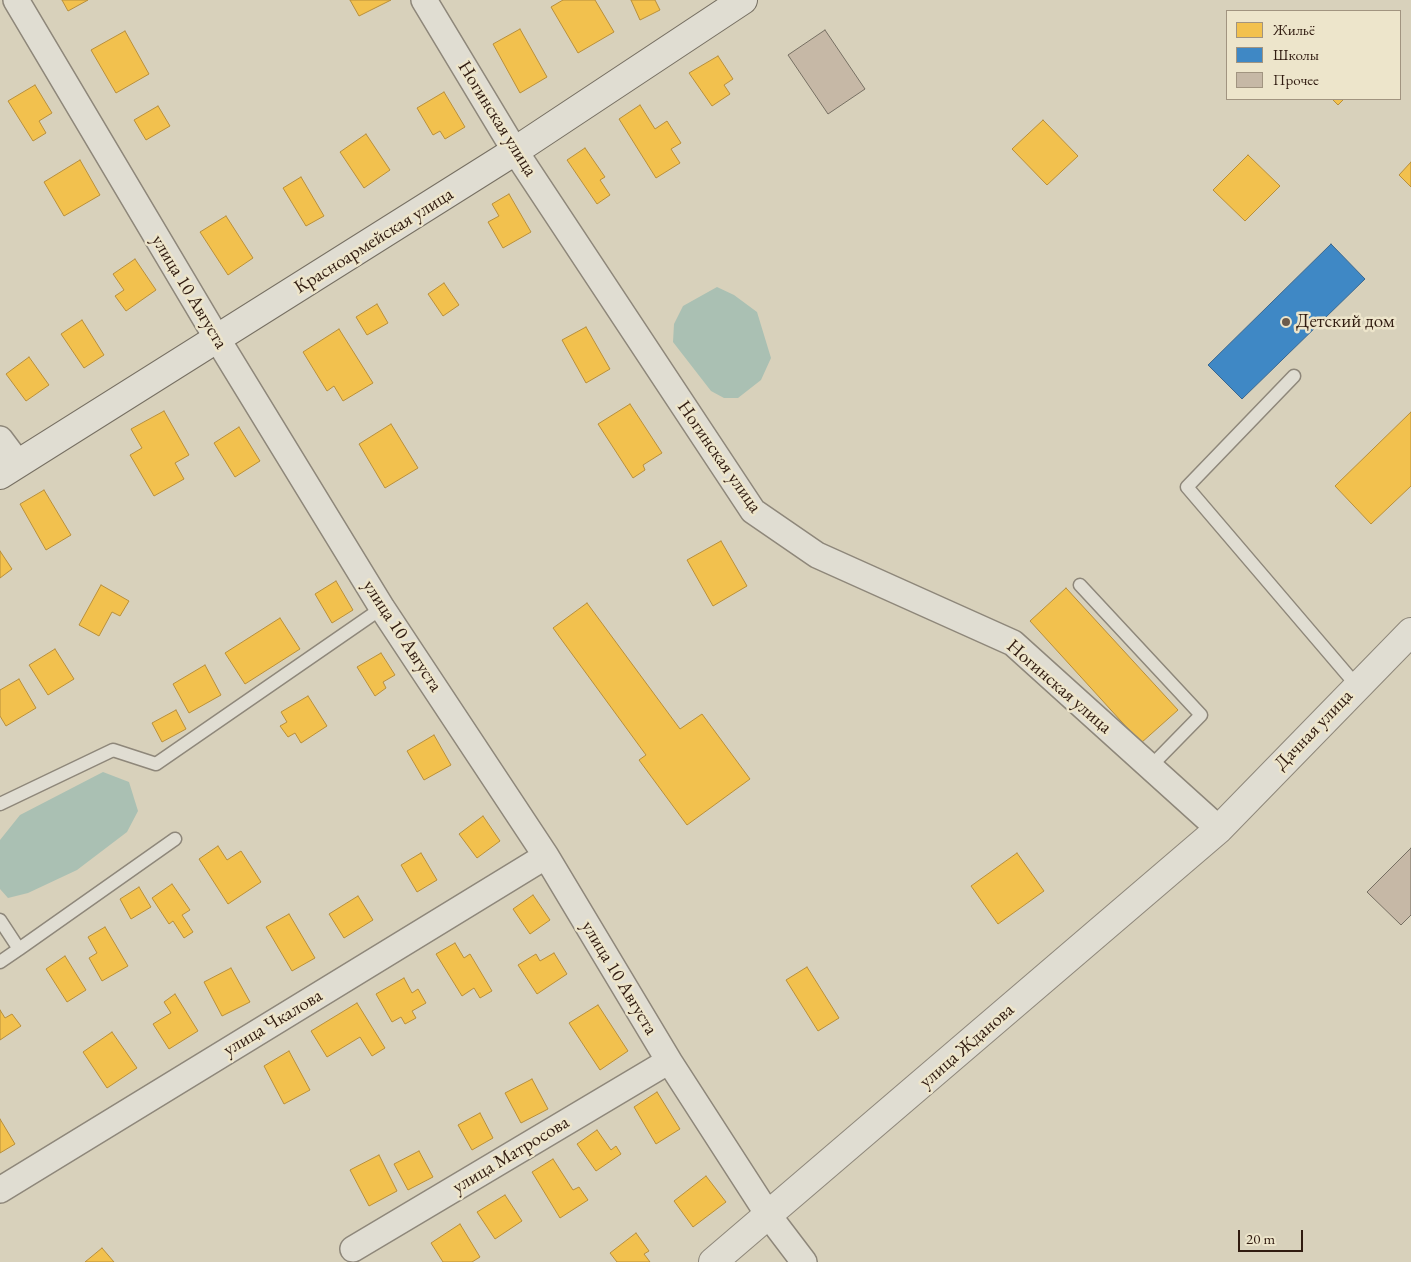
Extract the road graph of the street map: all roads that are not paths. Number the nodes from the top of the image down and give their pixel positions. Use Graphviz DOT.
graph roads {
  1 [pos="16,0"];
  2 [pos="424,0"];
  3 [pos="726,5"];
  4 [pos="515,152"];
  5 [pos="218,340"];
  6 [pos="1294,376"];
  7 [pos="0,439"];
  8 [pos="9,469"];
  9 [pos="1080,585"];
  10 [pos="382,608"];
  11 [pos="1411,632"];
  12 [pos="1357,686"];
  13 [pos="1150,766"];
  14 [pos="0,804"];
  15 [pos="1219,830"];
  16 [pos="175,839"];
  17 [pos="546,856"];
  18 [pos="0,920"];
  19 [pos="19,949"];
  20 [pos="0,962"];
  21 [pos="669,1061"];
  22 [pos="0,1190"];
  23 [pos="769,1216"];
  24 [pos="353,1248"];
  25 [pos="713,1262"];
  26 [pos="804,1262"];
  1 -- 5 [label="street, улица 10 Августа"];
  2 -- 4 [label="street, Ногинская улица"];
  3 -- 4 [label="street, Красноармейская улица"];
  4 -- 5 [label="street, Красноармейская улица"];
  4 -- 13 [label="street, Ногинская улица"];
  5 -- 8 [label="street, Красноармейская улица"];
  5 -- 10 [label="street, улица 10 Августа"];
  6 -- 12 [label="lane"];
  7 -- 8 [label="street"];
  9 -- 13 [label="lane"];
  10 -- 14 [label="lane"];
  10 -- 17 [label="street, улица 10 Августа"];
  11 -- 12 [label="street, Дачная улица"];
  12 -- 15 [label="street, Дачная улица"];
  13 -- 15 [label="street, Ногинская улица"];
  15 -- 23 [label="street, улица Жданова"];
  16 -- 19 [label="lane"];
  17 -- 21 [label="street, улица 10 Августа"];
  17 -- 22 [label="street, улица Чкалова"];
  18 -- 19 [label="lane"];
  19 -- 20 [label="lane"];
  21 -- 23 [label="street, улица 10 Августа"];
  21 -- 24 [label="street, улица Матросова"];
  23 -- 25 [label="street, улица Жданова"];
  23 -- 26 [label="street, улица 10 Августа"];
}
